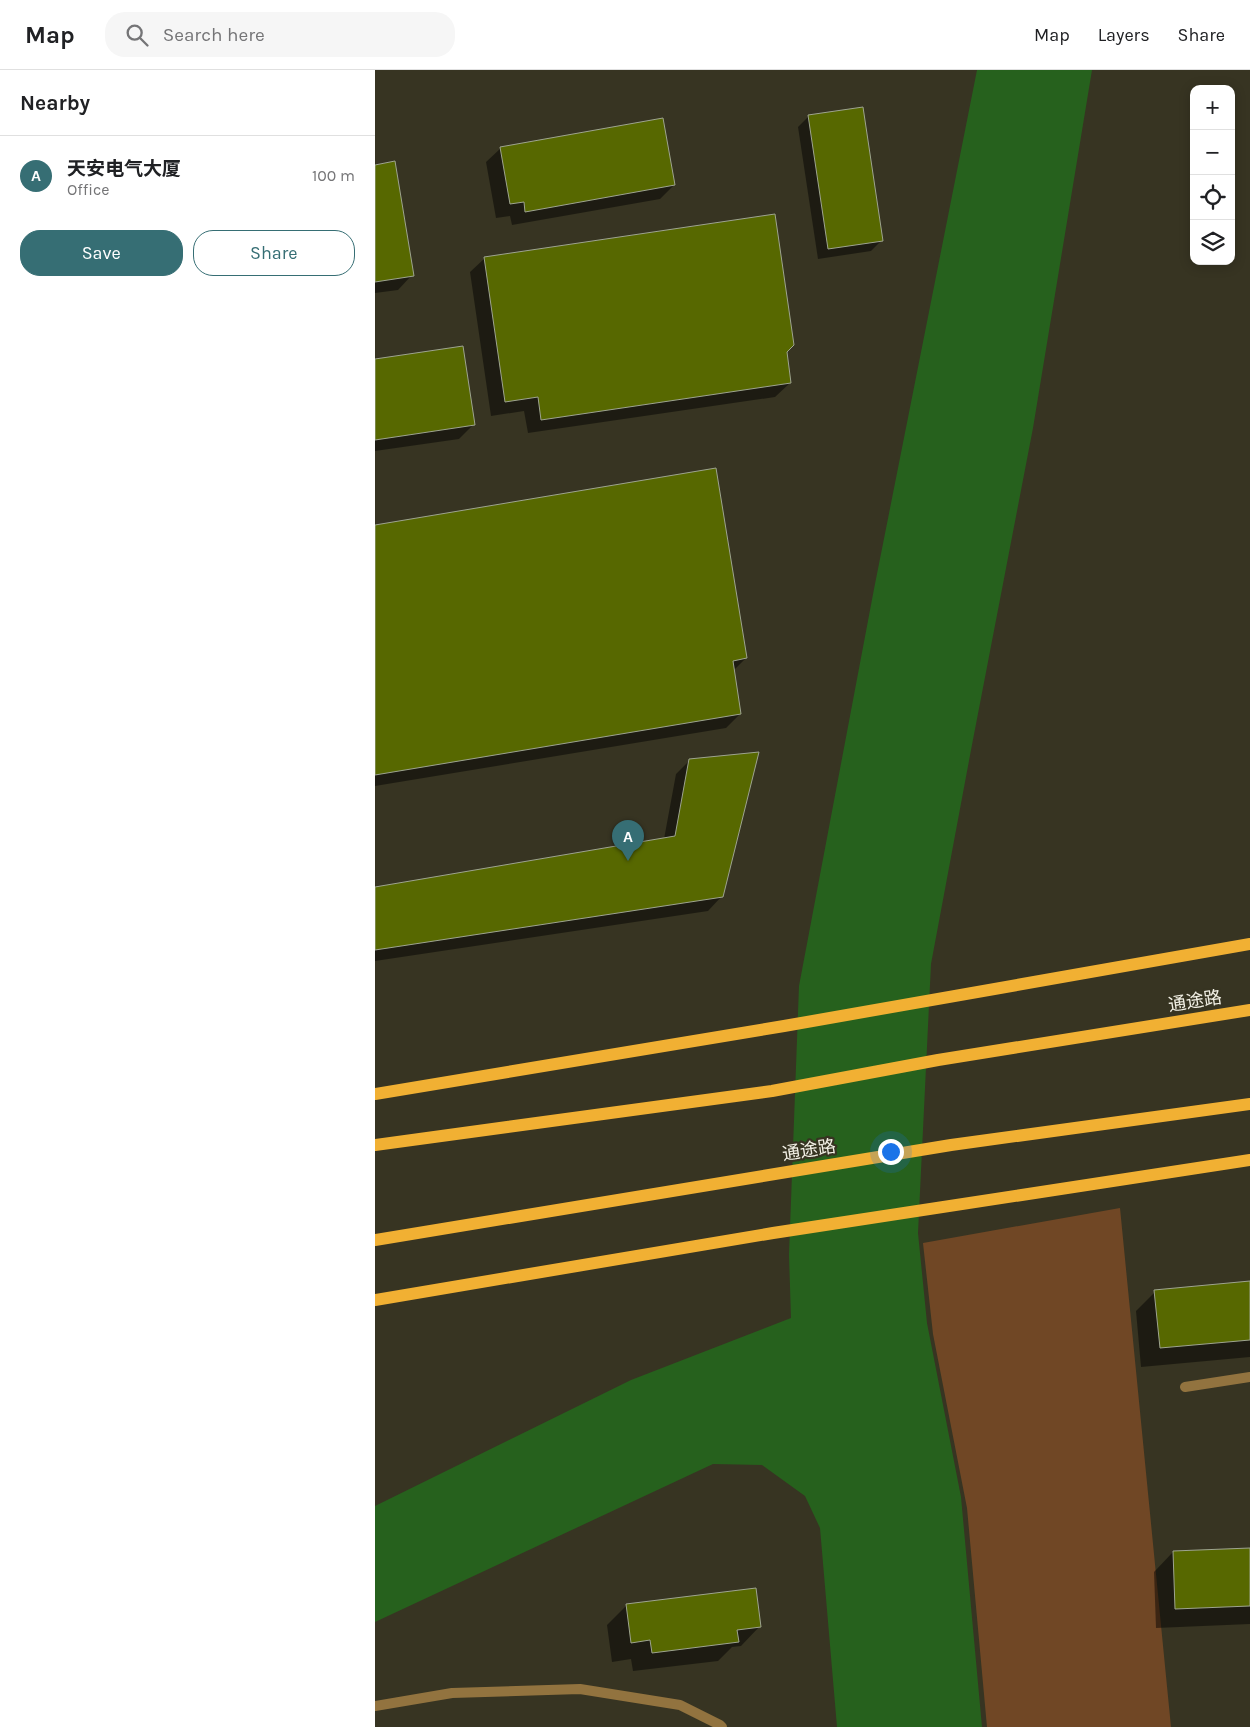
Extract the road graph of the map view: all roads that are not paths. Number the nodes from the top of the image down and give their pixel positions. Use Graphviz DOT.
graph roads {
  1 [pos="1250,944"];
  2 [pos="1250,1010"];
  3 [pos="375,1094"];
  4 [pos="1250,1104"];
  5 [pos="375,1144"];
  6 [pos="1250,1160"];
  7 [pos="375,1240"];
  8 [pos="375,1300"];
  9 [pos="1250,1377"];
  10 [pos="1185,1387"];
  11 [pos="375,1706"];
  12 [pos="722,1727"];
  1 -- 3 [label="main road"];
  2 -- 5 [label="main road, 通途路"];
  4 -- 7 [label="main road, 通途路"];
  6 -- 8 [label="main road"];
  9 -- 10 [label="lane"];
  11 -- 12 [label="lane"];
}
